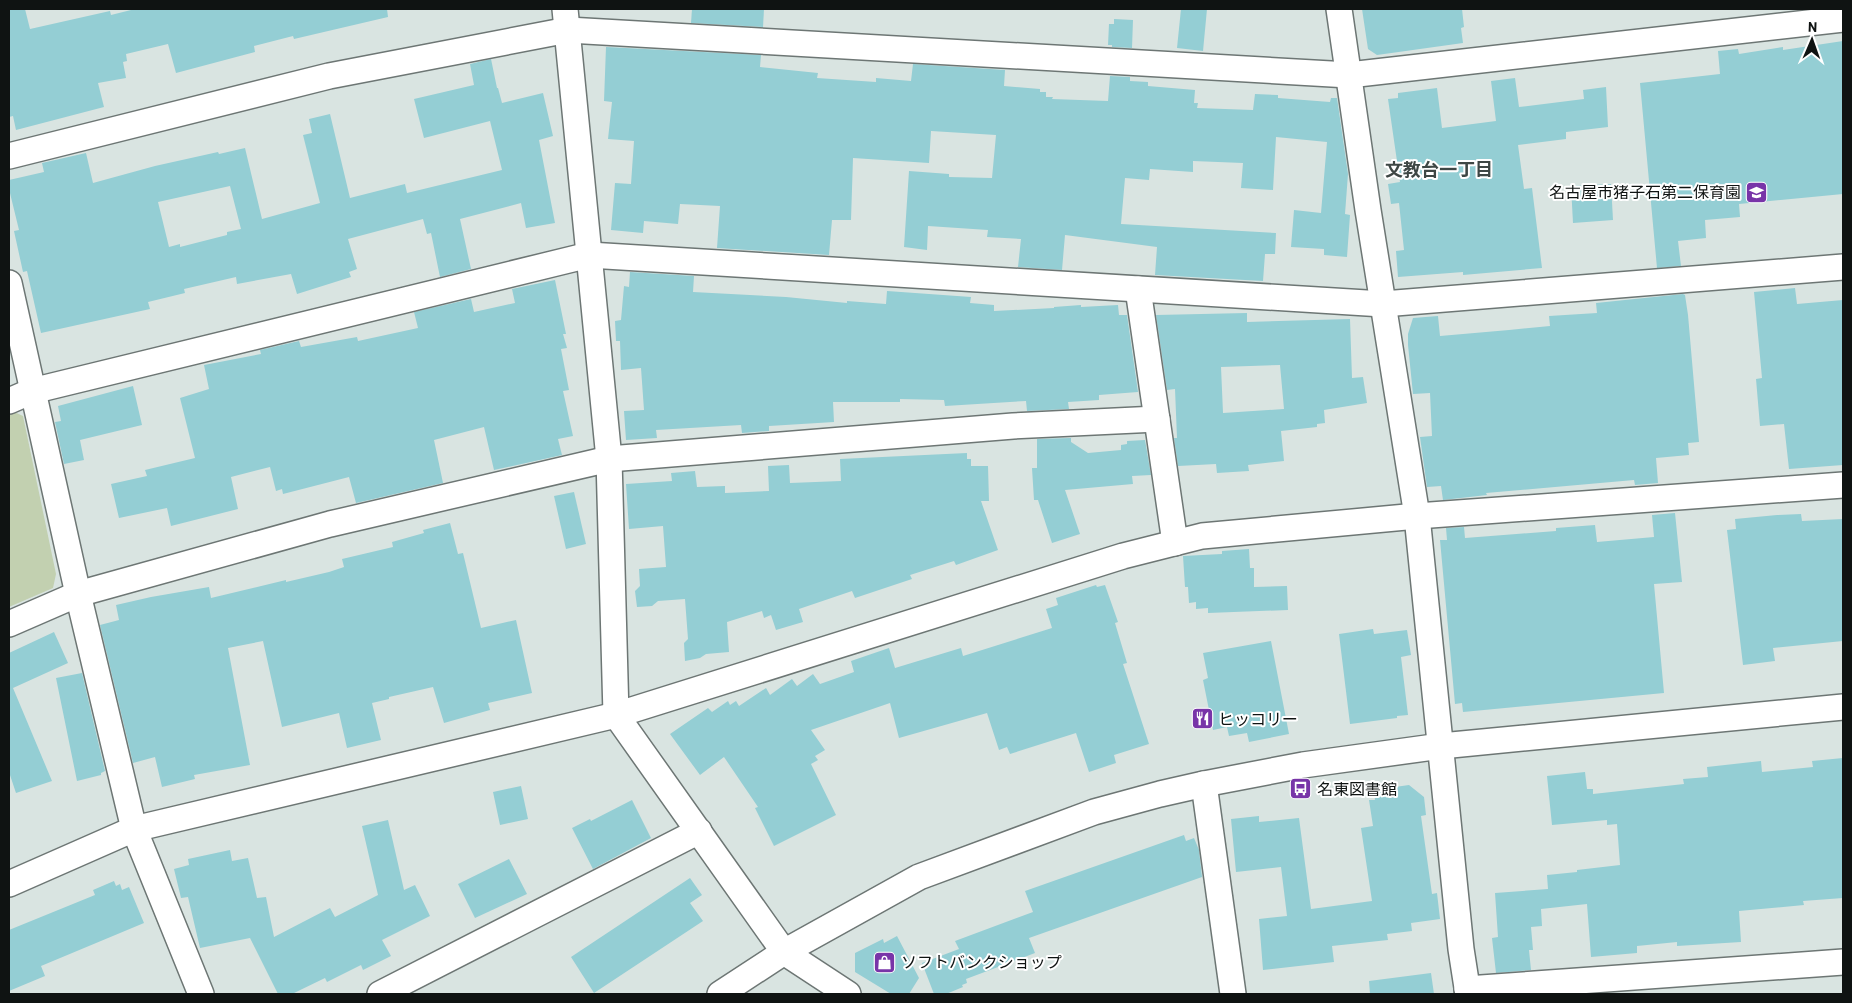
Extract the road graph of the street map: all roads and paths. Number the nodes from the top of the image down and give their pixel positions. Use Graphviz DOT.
graph roads {
  1 [pos="1339,9"];
  2 [pos="566,19"];
  3 [pos="1843,19"];
  4 [pos="1348,75"];
  5 [pos="9,156"];
  6 [pos="589,255"];
  7 [pos="1843,267"];
  8 [pos="9,283"];
  9 [pos="1138,289"];
  10 [pos="1383,304"];
  11 [pos="32,392"];
  12 [pos="9,401"];
  13 [pos="1157,419"];
  14 [pos="609,459"];
  15 [pos="1843,485"];
  16 [pos="1417,516"];
  17 [pos="1174,543"];
  18 [pos="78,594"];
  19 [pos="9,624"];
  20 [pos="1843,707"];
  21 [pos="616,715"];
  22 [pos="1441,746"];
  23 [pos="1204,784"];
  24 [pos="134,829"];
  25 [pos="699,831"];
  26 [pos="9,884"];
  27 [pos="784,952"];
  28 [pos="1843,962"];
  29 [pos="1468,992"];
  30 [pos="201,994"];
  31 [pos="380,994"];
  32 [pos="720,994"];
  33 [pos="848,994"];
  34 [pos="1233,994"];
  1 -- 4 [label="street"];
  2 -- 4 [label="street"];
  2 -- 5 [label="street"];
  2 -- 6 [label="street"];
  3 -- 4 [label="street"];
  4 -- 10 [label="street"];
  6 -- 9 [label="street"];
  6 -- 11 [label="street"];
  6 -- 14 [label="street"];
  7 -- 10 [label="street"];
  8 -- 11 [label="street"];
  9 -- 10 [label="street"];
  9 -- 13 [label="street"];
  10 -- 16 [label="street"];
  11 -- 12 [label="street"];
  11 -- 18 [label="street"];
  13 -- 14 [label="street"];
  13 -- 17 [label="street"];
  14 -- 18 [label="street"];
  14 -- 21 [label="street"];
  15 -- 16 [label="street"];
  16 -- 17 [label="street"];
  16 -- 22 [label="street"];
  17 -- 21 [label="street"];
  18 -- 19 [label="street"];
  18 -- 24 [label="street"];
  20 -- 22 [label="street"];
  21 -- 24 [label="street"];
  21 -- 25 [label="street"];
  22 -- 23 [label="street"];
  22 -- 29 [label="street"];
  23 -- 27 [label="street"];
  23 -- 34 [label="street"];
  24 -- 26 [label="street"];
  24 -- 30 [label="street"];
  25 -- 27 [label="street"];
  25 -- 31 [label="street"];
  27 -- 32 [label="street"];
  27 -- 33 [label="street"];
  28 -- 29 [label="street"];
}
